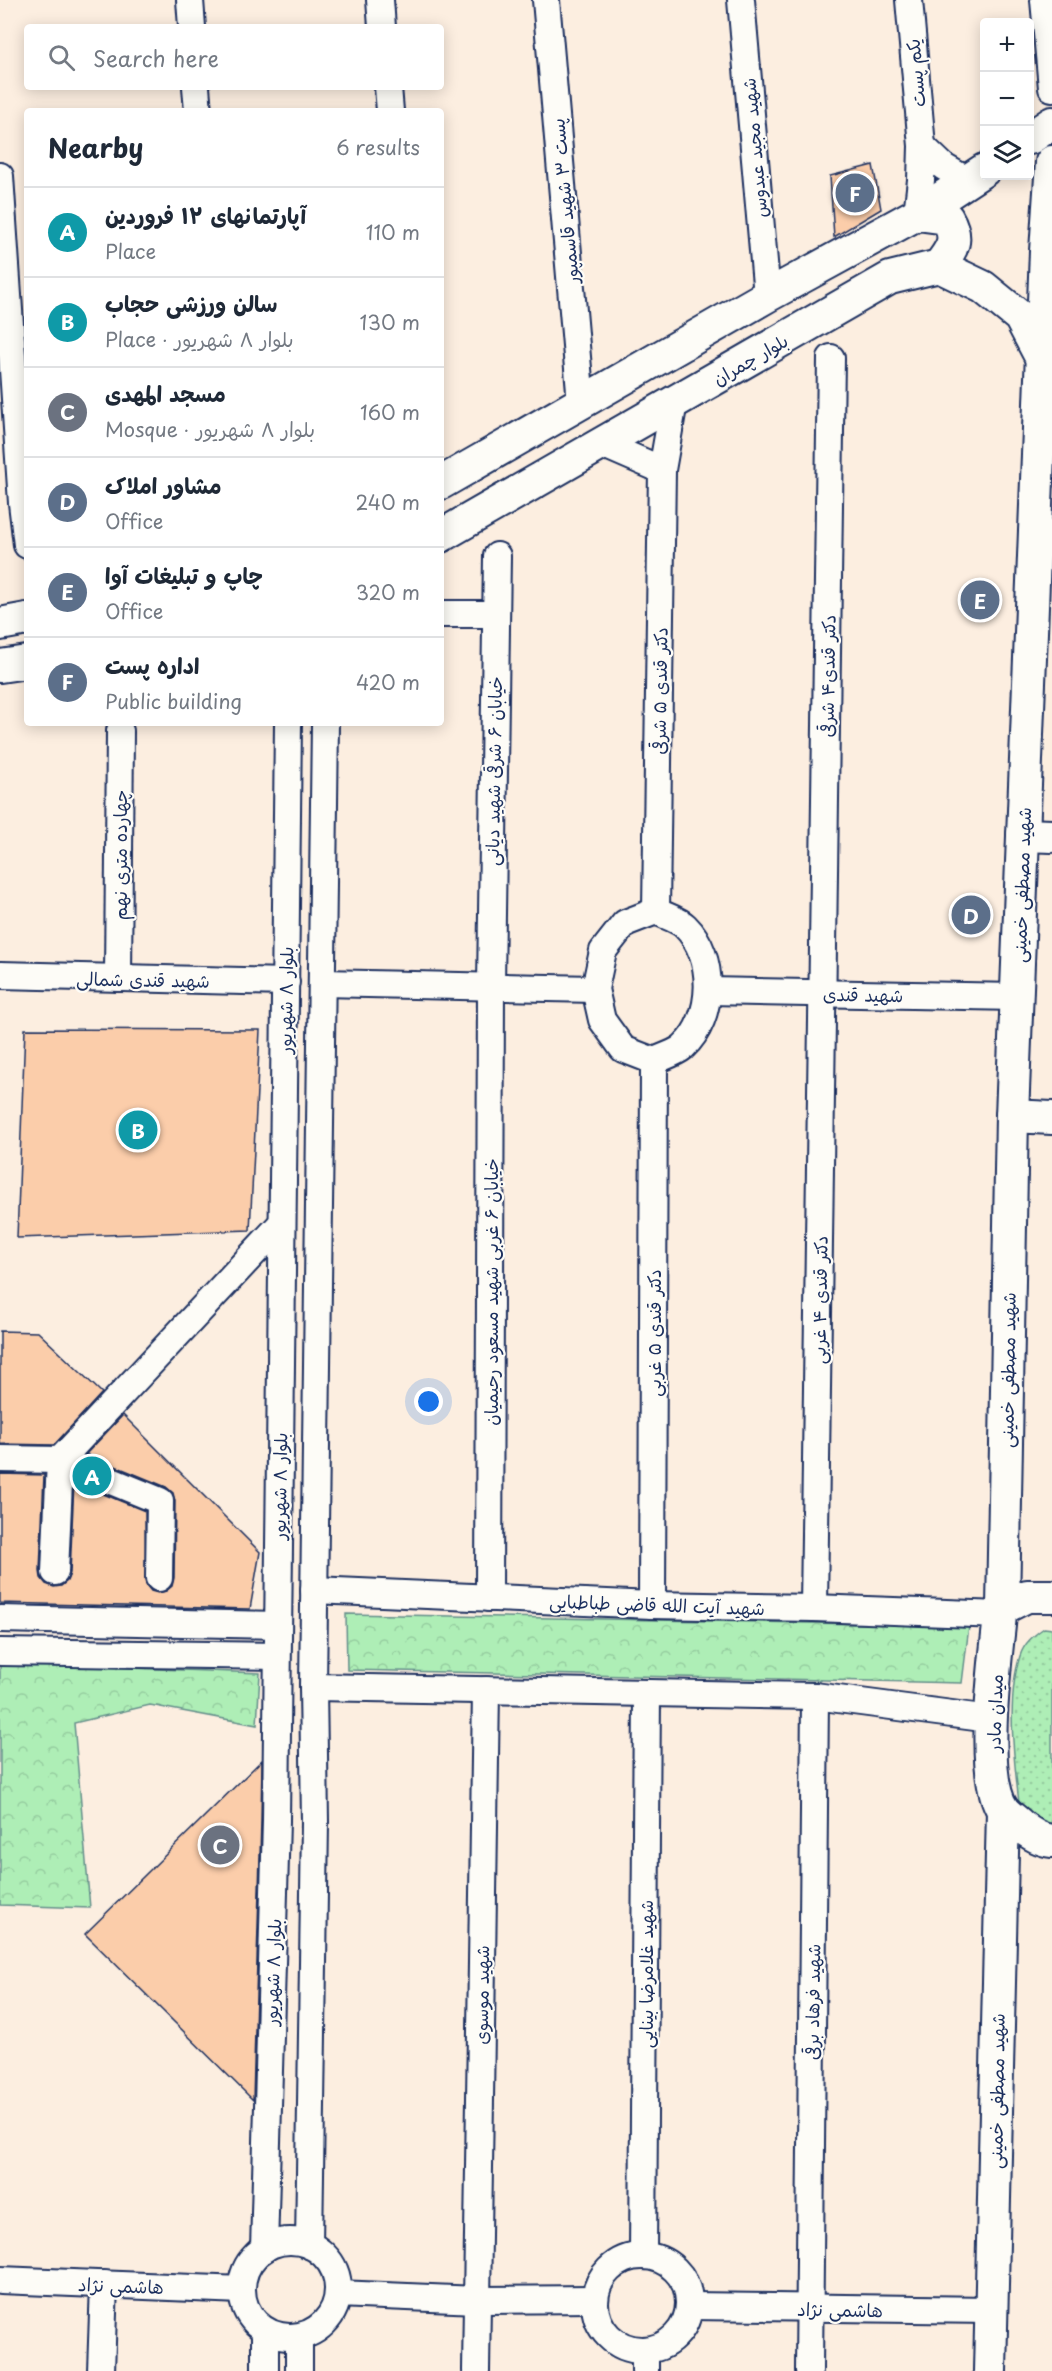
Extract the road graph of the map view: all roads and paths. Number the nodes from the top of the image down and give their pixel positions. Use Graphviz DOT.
graph roads {
  1 [pos="190,0"];
  2 [pos="380,0"];
  3 [pos="546,0"];
  4 [pos="741,0"];
  5 [pos="909,0"];
  6 [pos="1044,0"];
  7 [pos="192,24"];
  8 [pos="382,24"];
  9 [pos="1052,88"];
  10 [pos="196,90"];
  11 [pos="388,90"];
  12 [pos="198,108"];
  13 [pos="390,108"];
  14 [pos="1052,123"];
  15 [pos="1034,135"];
  16 [pos="922,146"];
  17 [pos="1052,162"];
  18 [pos="0,176"];
  19 [pos="976,176"];
  20 [pos="917,213"];
  21 [pos="939,266"];
  22 [pos="767,296"];
  23 [pos="831,358"];
  24 [pos="1042,359"];
  25 [pos="674,402"];
  26 [pos="581,403"];
  27 [pos="602,444"];
  28 [pos="662,470"];
  29 [pos="444,481"];
  30 [pos="11,504"];
  31 [pos="444,534"];
  32 [pos="24,537"];
  33 [pos="497,556"];
  34 [pos="444,614"];
  35 [pos="495,614"];
  36 [pos="24,620"];
  37 [pos="0,624"];
  38 [pos="24,662"];
  39 [pos="0,666"];
  40 [pos="288,726"];
  41 [pos="325,726"];
  42 [pos="120,731"];
  43 [pos="1038,835"];
  44 [pos="287,861"];
  45 [pos="324,862"];
  46 [pos="656,911"];
  47 [pos="0,975"];
  48 [pos="118,978"];
  49 [pos="286,982"];
  50 [pos="322,983"];
  51 [pos="491,985"];
  52 [pos="595,989"];
  53 [pos="709,991"];
  54 [pos="823,993"];
  55 [pos="1017,997"];
  56 [pos="654,1061"];
  57 [pos="1012,1116"];
  58 [pos="1052,1118"];
  59 [pos="282,1223"];
  60 [pos="281,1357"];
  61 [pos="317,1357"];
  62 [pos="0,1459"];
  63 [pos="60,1460"];
  64 [pos="55,1572"];
  65 [pos="159,1578"];
  66 [pos="327,1591"];
  67 [pos="1052,1596"];
  68 [pos="489,1598"];
  69 [pos="652,1605"];
  70 [pos="814,1608"];
  71 [pos="1001,1612"];
  72 [pos="0,1619"];
  73 [pos="277,1625"];
  74 [pos="0,1652"];
  75 [pos="277,1656"];
  76 [pos="324,1687"];
  77 [pos="486,1690"];
  78 [pos="647,1693"];
  79 [pos="816,1696"];
  80 [pos="990,1719"];
  81 [pos="1003,1810"];
  82 [pos="276,1821"];
  83 [pos="315,1822"];
  84 [pos="1052,1841"];
  85 [pos="309,2245"];
  86 [pos="264,2249"];
  87 [pos="643,2256"];
  88 [pos="0,2280"];
  89 [pos="104,2284"];
  90 [pos="242,2290"];
  91 [pos="338,2294"];
  92 [pos="595,2299"];
  93 [pos="477,2300"];
  94 [pos="689,2306"];
  95 [pos="809,2309"];
  96 [pos="991,2310"];
  97 [pos="265,2331"];
  98 [pos="299,2337"];
  99 [pos="645,2360"];
  100 [pos="101,2371"];
  101 [pos="265,2371"];
  102 [pos="299,2371"];
  103 [pos="476,2371"];
  104 [pos="809,2371"];
  105 [pos="990,2371"];
  1 -- 7 [label="street"];
  2 -- 8 [label="street"];
  3 -- 26 [label="street, پست ۳ شهید قاسمپور"];
  4 -- 22 [label="street, شهید مجید عبدوس"];
  5 -- 16 [label="street, یکم پست"];
  6 -- 9 [label="street"];
  10 -- 12 [label="street"];
  11 -- 13 [label="street"];
  14 -- 15 [label="main road"];
  16 -- 19 [label="street"];
  16 -- 20 [label="street, یکم پست"];
  17 -- 24 [label="main road, شهید مصطفی خمینی"];
  18 -- 30 [label="street"];
  19 -- 20 [label="main road"];
  20 -- 21 [label="main road"];
  20 -- 22 [label="main road"];
  21 -- 24 [label="main road"];
  21 -- 25 [label="main road, بلوار چمران"];
  22 -- 26 [label="main road"];
  23 -- 54 [label="street, دکتر قندی۴ شرقی"];
  24 -- 43 [label="main road, شهید مصطفی خمینی"];
  25 -- 27 [label="main road, بلوار چمران"];
  25 -- 28 [label="street, دکتر قندی ۵ شرقی"];
  26 -- 29 [label="main road"];
  27 -- 28 [label="street"];
  27 -- 31 [label="main road, بلوار چمران"];
  28 -- 46 [label="street, دکتر قندی ۵ شرقی"];
  30 -- 32 [label="street"];
  33 -- 35 [label="street, خیابان ۶ شرقی شهید دیانی"];
  34 -- 35 [label="street"];
  35 -- 51 [label="street, خیابان ۶ شرقی شهید دیانی"];
  36 -- 37 [label="main road"];
  38 -- 39 [label="main road"];
  40 -- 44 [label="street, بلوار ۸ شهریور"];
  41 -- 45 [label="street, بلوار ۸ شهریور"];
  42 -- 48 [label="street, چهارده متری نهم"];
  43 -- 55 [label="main road, شهید مصطفی خمینی"];
  44 -- 45 [label="street"];
  44 -- 49 [label="street, بلوار ۸ شهریور"];
  45 -- 50 [label="street, بلوار ۸ شهریور"];
  46 -- 52 [label="street"];
  46 -- 53 [label="street"];
  47 -- 48 [label="street, شهید قندی شمالی"];
  48 -- 49 [label="street, شهید قندی شمالی"];
  49 -- 59 [label="street, بلوار ۸ شهریور"];
  50 -- 51 [label="street"];
  50 -- 61 [label="street, بلوار ۸ شهریور"];
  51 -- 52 [label="street"];
  51 -- 68 [label="street, خیابان ۶ غربی شهید مسعود رحیمیان"];
  52 -- 56 [label="street"];
  53 -- 54 [label="street, شهید قندی"];
  53 -- 56 [label="street"];
  54 -- 55 [label="street, شهید قندی"];
  54 -- 70 [label="street, دکتر قندی ۴ غربی"];
  55 -- 57 [label="main road, شهید مصطفی خمینی"];
  56 -- 69 [label="street, دکتر قندی ۵ غربی"];
  57 -- 58 [label="main road"];
  57 -- 71 [label="main road, شهید مصطفی خمینی"];
  59 -- 60 [label="street, بلوار ۸ شهریور"];
  59 -- 63 [label="street"];
  60 -- 61 [label="street"];
  60 -- 73 [label="street, بلوار ۸ شهریور"];
  61 -- 66 [label="street, بلوار ۸ شهریور"];
  62 -- 63 [label="street"];
  63 -- 64 [label="street"];
  63 -- 65 [label="street"];
  66 -- 68 [label="street, شهید آیت الله قاضی طباطبایی"];
  66 -- 76 [label="street, بلوار ۸ شهریور"];
  67 -- 71 [label="main road"];
  68 -- 69 [label="street, شهید آیت الله قاضی طباطبایی"];
  69 -- 70 [label="street, شهید آیت الله قاضی طباطبایی"];
  70 -- 71 [label="street, شهید آیت الله قاضی طباطبایی"];
  71 -- 80 [label="main road, میدان مادر"];
  72 -- 73 [label="street"];
  73 -- 75 [label="street, بلوار ۸ شهریور"];
  74 -- 75 [label="street"];
  75 -- 82 [label="street, بلوار ۸ شهریور"];
  76 -- 77 [label="street"];
  76 -- 83 [label="street, بلوار ۸ شهریور"];
  77 -- 78 [label="street"];
  77 -- 93 [label="street, شهید موسوی"];
  78 -- 79 [label="street"];
  78 -- 87 [label="street, شهید غلامرضا بینایی"];
  79 -- 80 [label="street"];
  79 -- 95 [label="street, شهید فرهاد برقی"];
  80 -- 81 [label="main road, میدان مادر"];
  81 -- 84 [label="main road, میدان مادر"];
  81 -- 96 [label="main road, شهید مصطفی خمینی"];
  82 -- 83 [label="street"];
  82 -- 86 [label="street, بلوار ۸ شهریور"];
  83 -- 85 [label="street, بلوار ۸ شهریور"];
  85 -- 86 [label="street"];
  85 -- 91 [label="street"];
  86 -- 90 [label="street"];
  87 -- 92 [label="street"];
  87 -- 94 [label="street"];
  88 -- 89 [label="street, هاشمی نژاد"];
  89 -- 90 [label="street, هاشمی نژاد"];
  89 -- 100 [label="street"];
  90 -- 97 [label="street"];
  91 -- 93 [label="street"];
  91 -- 98 [label="street"];
  92 -- 93 [label="street"];
  92 -- 99 [label="street"];
  93 -- 103 [label="street, شهید موسوی"];
  94 -- 95 [label="street, هاشمی نژاد"];
  94 -- 99 [label="street"];
  95 -- 96 [label="street, هاشمی نژاد"];
  95 -- 104 [label="street, شهید فرهاد برقی"];
  96 -- 105 [label="main road, شهید مصطفی خمینی"];
  97 -- 98 [label="street"];
  97 -- 101 [label="street"];
  98 -- 102 [label="street"];
}
